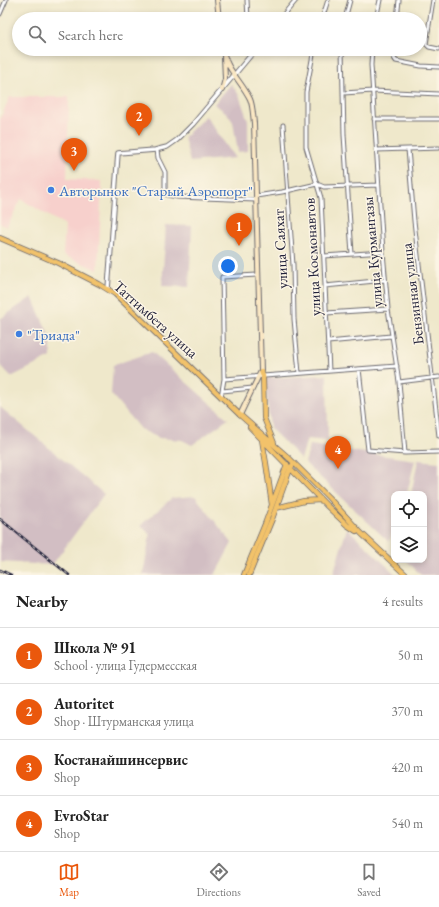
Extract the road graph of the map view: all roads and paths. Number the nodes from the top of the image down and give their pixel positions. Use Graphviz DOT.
graph roads {
  1 [pos="6,0"];
  2 [pos="217,0"];
  3 [pos="247,0"];
  4 [pos="296,0"];
  5 [pos="328,0"];
  6 [pos="350,0"];
  7 [pos="380,0"];
  8 [pos="400,0"];
  9 [pos="433,0"];
  10 [pos="218,12"];
  11 [pos="248,12"];
  12 [pos="286,12"];
  13 [pos="324,12"];
  14 [pos="347,12"];
  15 [pos="377,12"];
  16 [pos="398,12"];
  17 [pos="0,14"];
  18 [pos="427,38"];
  19 [pos="427,45"];
  20 [pos="439,49"];
  21 [pos="223,56"];
  22 [pos="226,56"];
  23 [pos="250,56"];
  24 [pos="313,56"];
  25 [pos="342,56"];
  26 [pos="372,56"];
  27 [pos="394,56"];
  28 [pos="439,67"];
  29 [pos="235,75"];
  30 [pos="222,90"];
  31 [pos="373,91"];
  32 [pos="344,93"];
  33 [pos="439,94"];
  34 [pos="374,119"];
  35 [pos="439,119"];
  36 [pos="283,125"];
  37 [pos="439,148"];
  38 [pos="408,149"];
  39 [pos="157,150"];
  40 [pos="376,150"];
  41 [pos="317,184"];
  42 [pos="378,185"];
  43 [pos="347,186"];
  44 [pos="288,190"];
  45 [pos="256,198"];
  46 [pos="0,238"];
  47 [pos="383,252"];
  48 [pos="352,254"];
  49 [pos="324,256"];
  50 [pos="258,275"];
  51 [pos="385,280"];
  52 [pos="325,286"];
  53 [pos="108,289"];
  54 [pos="388,309"];
  55 [pos="326,313"];
  56 [pos="391,336"];
  57 [pos="328,342"];
  58 [pos="396,366"];
  59 [pos="359,369"];
  60 [pos="261,371"];
  61 [pos="329,371"];
  62 [pos="299,372"];
  63 [pos="260,377"];
  64 [pos="439,377"];
  65 [pos="224,378"];
  66 [pos="433,378"];
  67 [pos="399,382"];
  68 [pos="253,388"];
  69 [pos="222,391"];
  70 [pos="221,396"];
  71 [pos="240,415"];
  72 [pos="439,436"];
  73 [pos="262,440"];
  74 [pos="275,445"];
  75 [pos="439,452"];
  76 [pos="405,453"];
  77 [pos="292,461"];
  78 [pos="288,467"];
  79 [pos="321,500"];
  80 [pos="274,507"];
  81 [pos="361,533"];
  82 [pos="244,575"];
  83 [pos="249,575"];
  84 [pos="406,575"];
  1 -- 17 [label="street"];
  2 -- 10 [label="main road"];
  3 -- 11 [label="street"];
  4 -- 12 [label="street"];
  5 -- 13 [label="street"];
  6 -- 14 [label="street"];
  7 -- 15 [label="street"];
  8 -- 16 [label="street"];
  9 -- 18 [label="street"];
  19 -- 20 [label="street"];
  21 -- 30 [label="main road"];
  22 -- 29 [label="main road"];
  23 -- 29 [label="street"];
  24 -- 41 [label="street, улица Космонавтов"];
  25 -- 32 [label="street"];
  26 -- 31 [label="street, улица Курмангазы"];
  27 -- 28 [label="street"];
  29 -- 30 [label="street"];
  29 -- 45 [label="main road"];
  30 -- 39 [label="street"];
  31 -- 32 [label="street"];
  31 -- 33 [label="street"];
  31 -- 34 [label="street, улица Курмангазы"];
  32 -- 43 [label="street"];
  34 -- 35 [label="street"];
  34 -- 40 [label="street, улица Курмангазы"];
  36 -- 44 [label="street, улица Саяхат"];
  37 -- 38 [label="street"];
  38 -- 40 [label="street"];
  38 -- 66 [label="street, Бензинная улица"];
  39 -- 45 [label="street"];
  39 -- 53 [label="street"];
  40 -- 42 [label="street, улица Курмангазы"];
  41 -- 43 [label="street"];
  41 -- 44 [label="street"];
  41 -- 49 [label="street, улица Космонавтов"];
  42 -- 43 [label="street"];
  42 -- 47 [label="street, улица Курмангазы"];
  43 -- 48 [label="street"];
  44 -- 45 [label="street"];
  44 -- 62 [label="street, улица Саяхат"];
  45 -- 50 [label="main road"];
  46 -- 53 [label="main road, Таттимбета улица"];
  47 -- 48 [label="street"];
  47 -- 51 [label="street, улица Курмангазы"];
  48 -- 49 [label="street"];
  49 -- 52 [label="street, улица Космонавтов"];
  50 -- 60 [label="main road"];
  50 -- 65 [label="street"];
  51 -- 52 [label="street"];
  51 -- 54 [label="street, улица Курмангазы"];
  52 -- 55 [label="street, улица Космонавтов"];
  53 -- 70 [label="main road, Таттимбета улица"];
  54 -- 55 [label="street"];
  54 -- 56 [label="street, улица Курмангазы"];
  55 -- 57 [label="street, улица Космонавтов"];
  56 -- 57 [label="street"];
  56 -- 58 [label="street, улица Курмангазы"];
  57 -- 61 [label="street, улица Космонавтов"];
  58 -- 59 [label="street"];
  58 -- 67 [label="street, улица Курмангазы"];
  59 -- 61 [label="street"];
  59 -- 76 [label="street"];
  60 -- 63 [label="main road"];
  61 -- 62 [label="street"];
  62 -- 63 [label="street"];
  63 -- 65 [label="street"];
  63 -- 68 [label="main road"];
  63 -- 74 [label="main road"];
  64 -- 66 [label="street"];
  65 -- 69 [label="street"];
  66 -- 67 [label="street"];
  66 -- 72 [label="street, Бензинная улица"];
  67 -- 76 [label="street, улица Курмангазы"];
  68 -- 69 [label="street"];
  68 -- 71 [label="main road"];
  69 -- 70 [label="street"];
  70 -- 71 [label="main road, Таттимбета улица"];
  71 -- 73 [label="main road"];
  71 -- 74 [label="main road"];
  73 -- 78 [label="main road"];
  73 -- 80 [label="main road"];
  74 -- 77 [label="main road"];
  75 -- 76 [label="street"];
  77 -- 78 [label="main road"];
  77 -- 81 [label="main road"];
  78 -- 79 [label="main road"];
  78 -- 80 [label="main road"];
  79 -- 80 [label="main road"];
  79 -- 81 [label="main road"];
  80 -- 82 [label="main road"];
  80 -- 83 [label="main road"];
  81 -- 84 [label="main road"];
}
